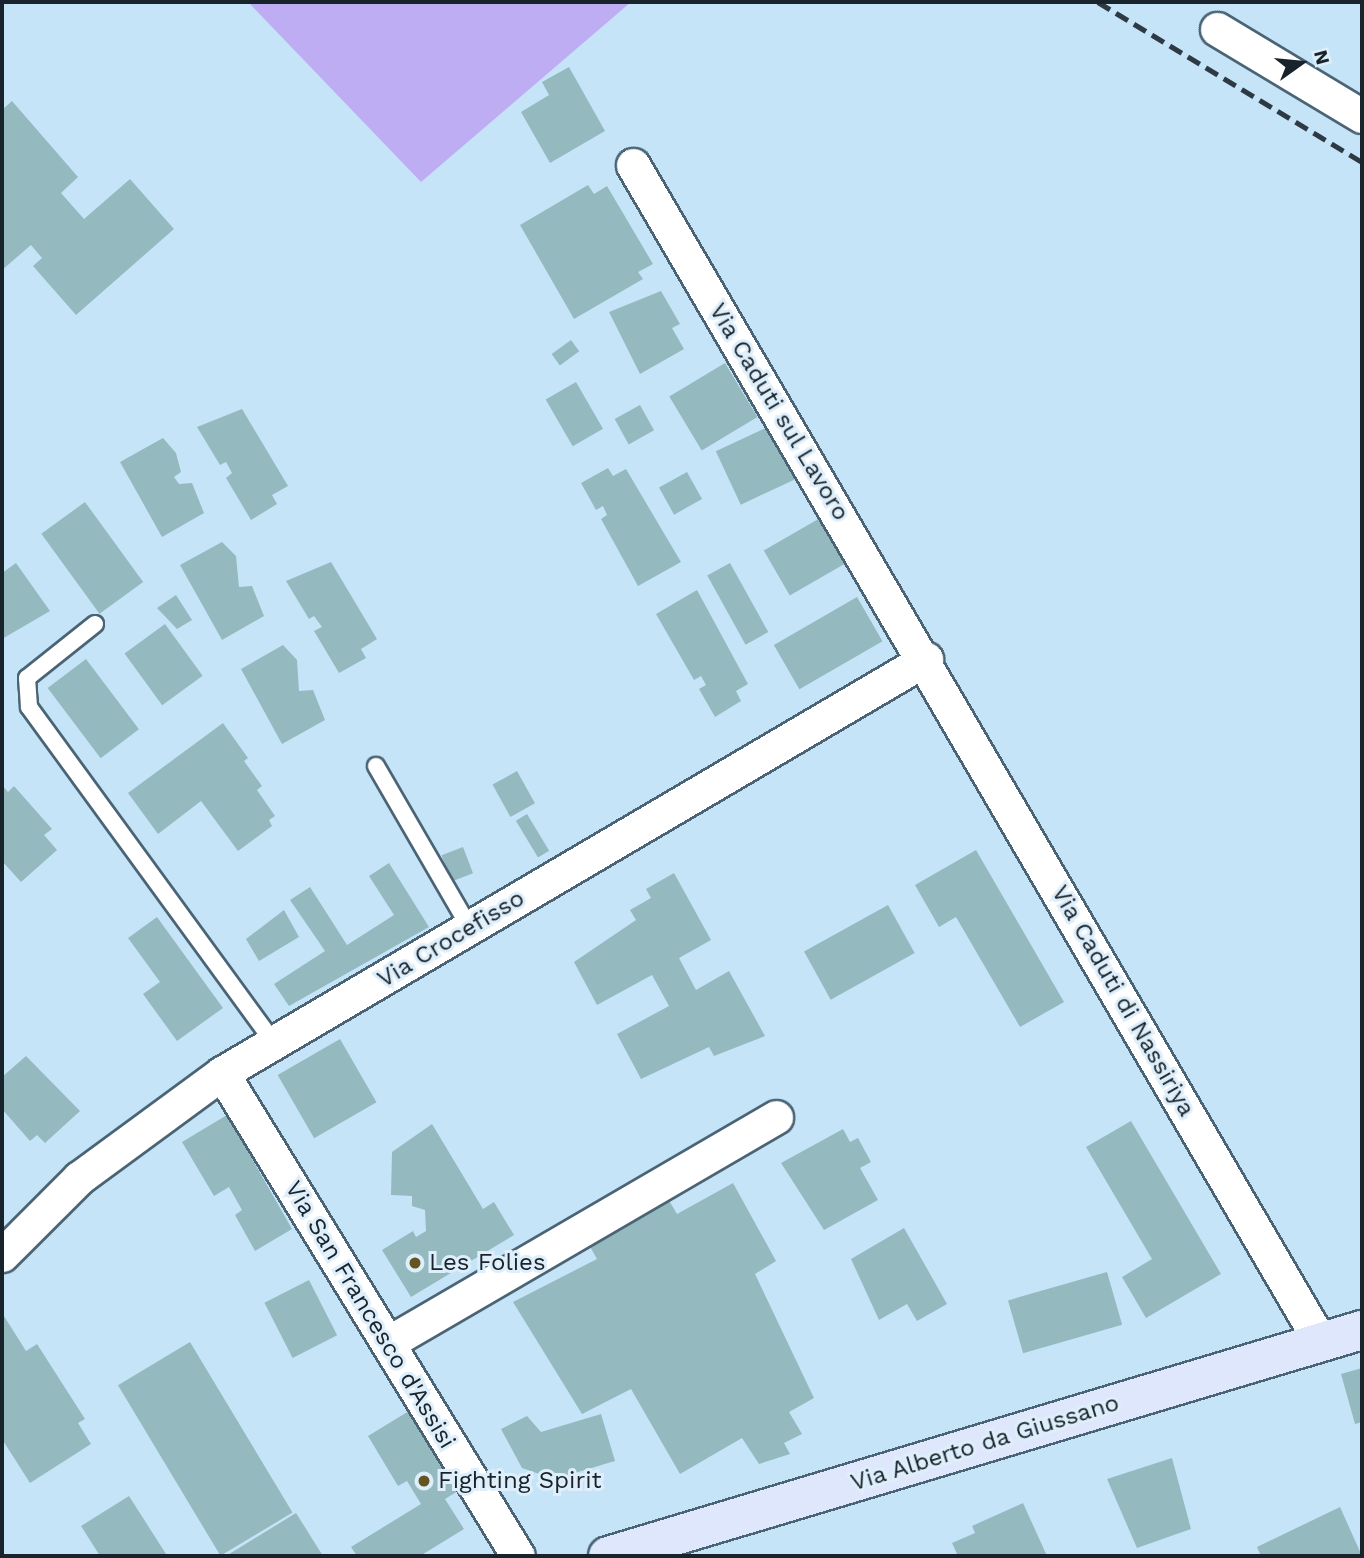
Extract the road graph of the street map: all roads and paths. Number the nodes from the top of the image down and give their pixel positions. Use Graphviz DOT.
graph roads {
  1 [pos="1217,29"];
  2 [pos="1362,116"];
  3 [pos="633,165"];
  4 [pos="95,624"];
  5 [pos="926,659"];
  6 [pos="376,766"];
  7 [pos="470,928"];
  8 [pos="274,1043"];
  9 [pos="222,1073"];
  10 [pos="776,1117"];
  11 [pos="2,1255"];
  12 [pos="1362,1330"];
  13 [pos="388,1343"];
  14 [pos="1321,1343"];
  15 [pos="518,1556"];
  16 [pos="608,1556"];
  1 -- 2 [label="street"];
  3 -- 5 [label="street, Via Caduti sul Lavoro"];
  4 -- 8 [label="lane"];
  5 -- 7 [label="street, Via Crocefisso"];
  5 -- 14 [label="street, Via Caduti di Nassiriya"];
  6 -- 7 [label="lane"];
  7 -- 8 [label="street, Via Crocefisso"];
  8 -- 9 [label="street, Via Crocefisso"];
  9 -- 11 [label="street, Via Crocefisso"];
  9 -- 13 [label="street, Via San Francesco d'Assisi"];
  10 -- 13 [label="street"];
  12 -- 14 [label="street, Via Alberto da Giussano"];
  13 -- 15 [label="street, Via San Francesco d'Assisi"];
  14 -- 16 [label="street, Via Alberto da Giussano"];
}
